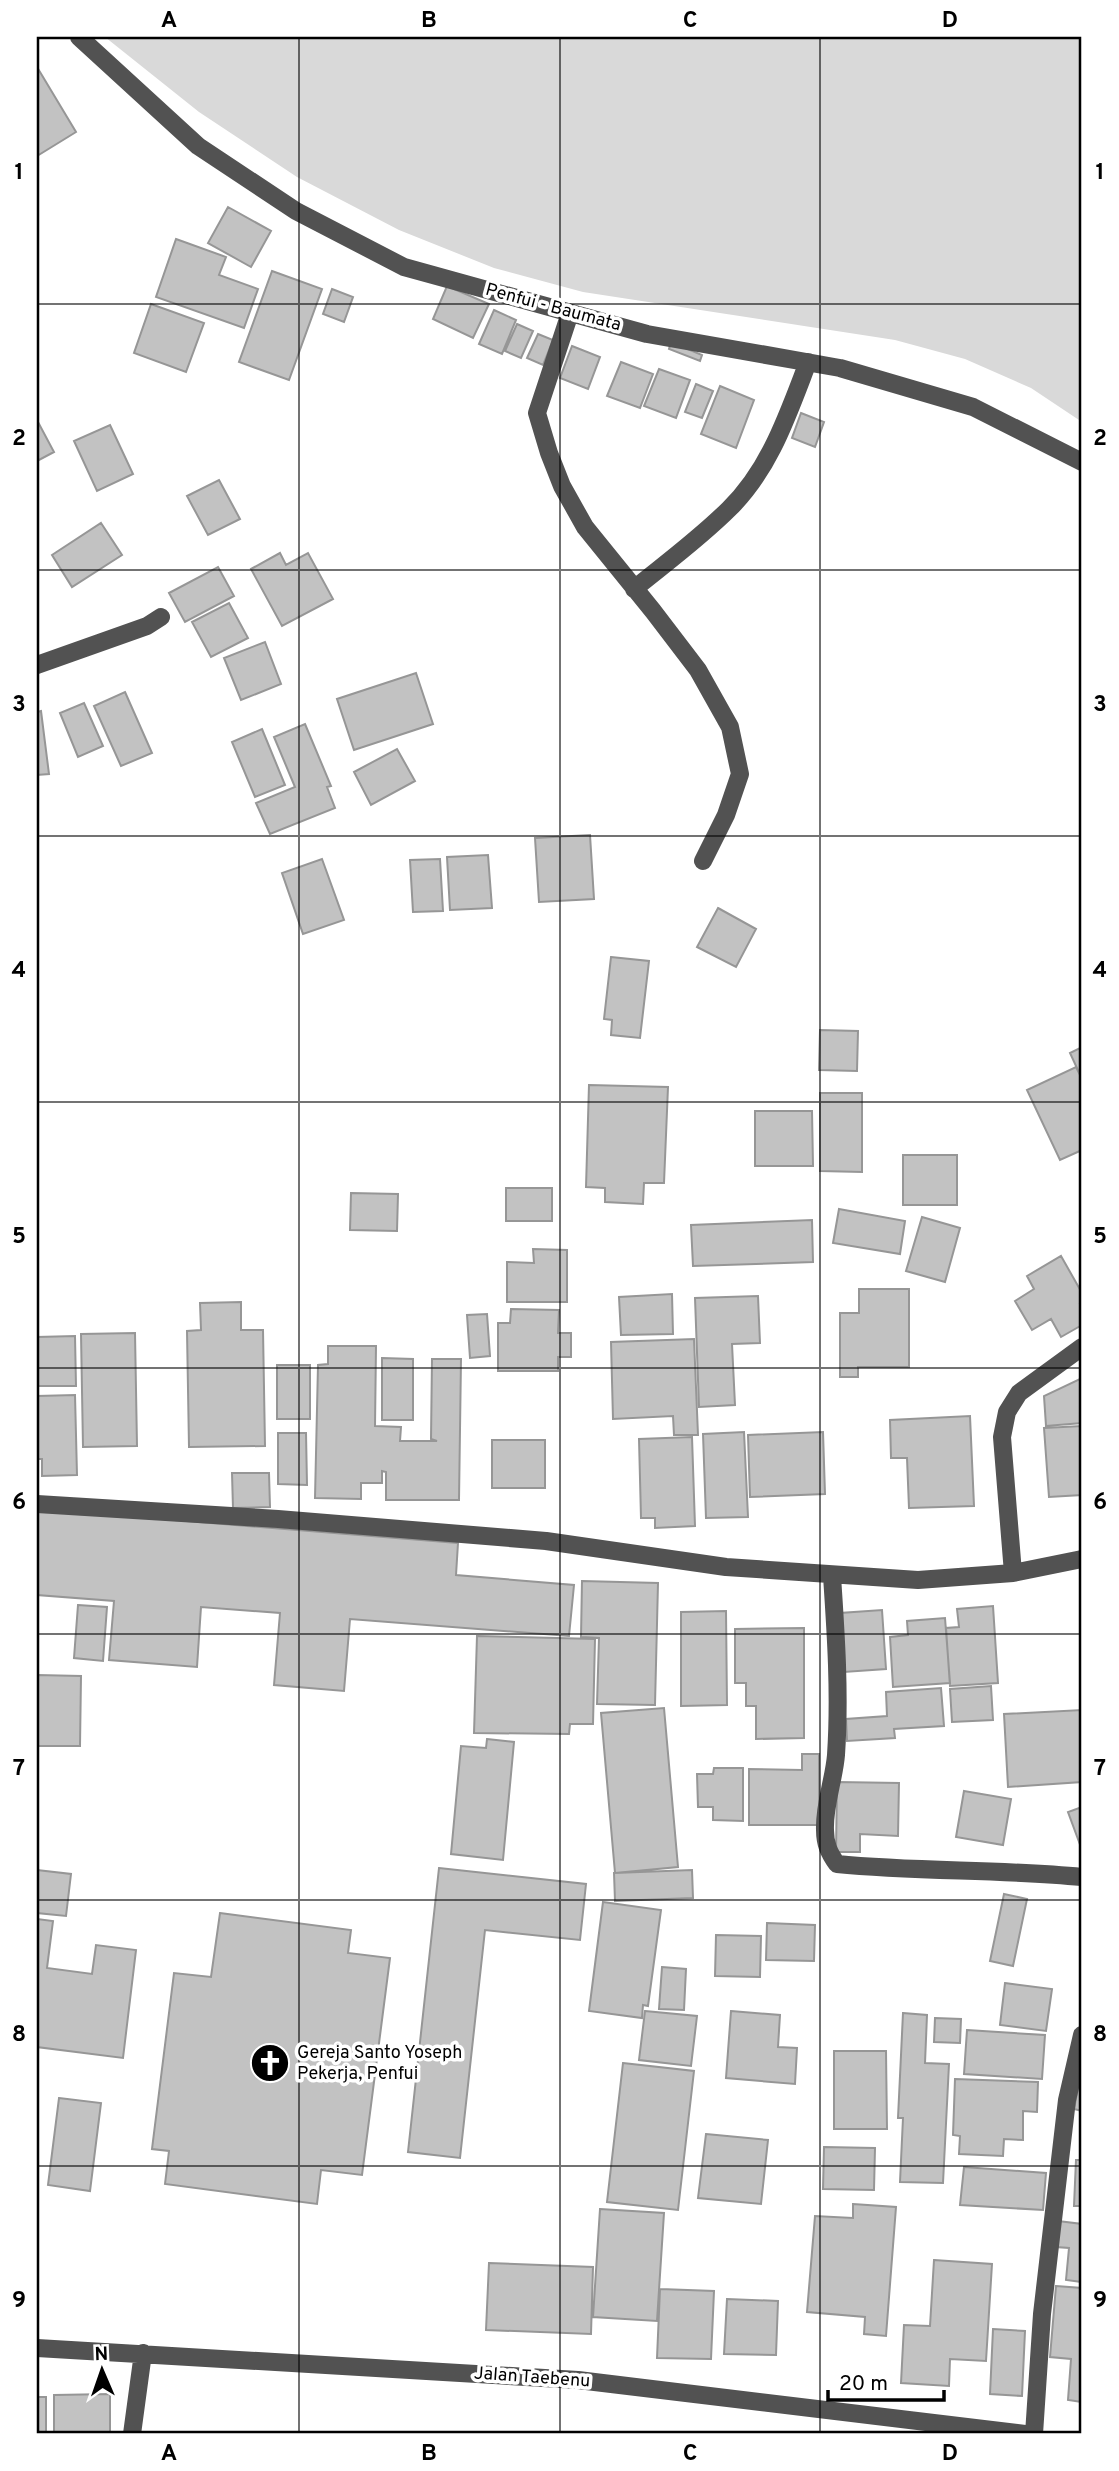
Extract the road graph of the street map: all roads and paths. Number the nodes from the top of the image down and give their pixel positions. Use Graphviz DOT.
graph roads {
  1 [pos="79,37"];
  2 [pos="570,313"];
  3 [pos="808,362"];
  4 [pos="1082,462"];
  5 [pos="634,589"];
  6 [pos="161,617"];
  7 [pos="37,665"];
  8 [pos="703,861"];
  9 [pos="1082,1347"];
  10 [pos="37,1504"];
  11 [pos="1082,1559"];
  12 [pos="1013,1573"];
  13 [pos="832,1576"];
  14 [pos="1082,1877"];
  15 [pos="1082,2035"];
  16 [pos="37,2348"];
  17 [pos="143,2353"];
  18 [pos="132,2434"];
  19 [pos="1025,2434"];
  20 [pos="1034,2434"];
  1 -- 2 [label="street, Penfui - Baumata"];
  2 -- 3 [label="street, Penfui - Baumata"];
  2 -- 5 [label="street"];
  3 -- 4 [label="street, Penfui - Baumata"];
  3 -- 5 [label="street"];
  5 -- 8 [label="street"];
  6 -- 7 [label="street"];
  9 -- 12 [label="street"];
  10 -- 13 [label="street"];
  11 -- 12 [label="street"];
  12 -- 13 [label="street"];
  13 -- 14 [label="street"];
  15 -- 20 [label="street"];
  16 -- 17 [label="street, Jalan Taebenu"];
  17 -- 18 [label="street"];
  17 -- 19 [label="street, Jalan Taebenu"];
}
